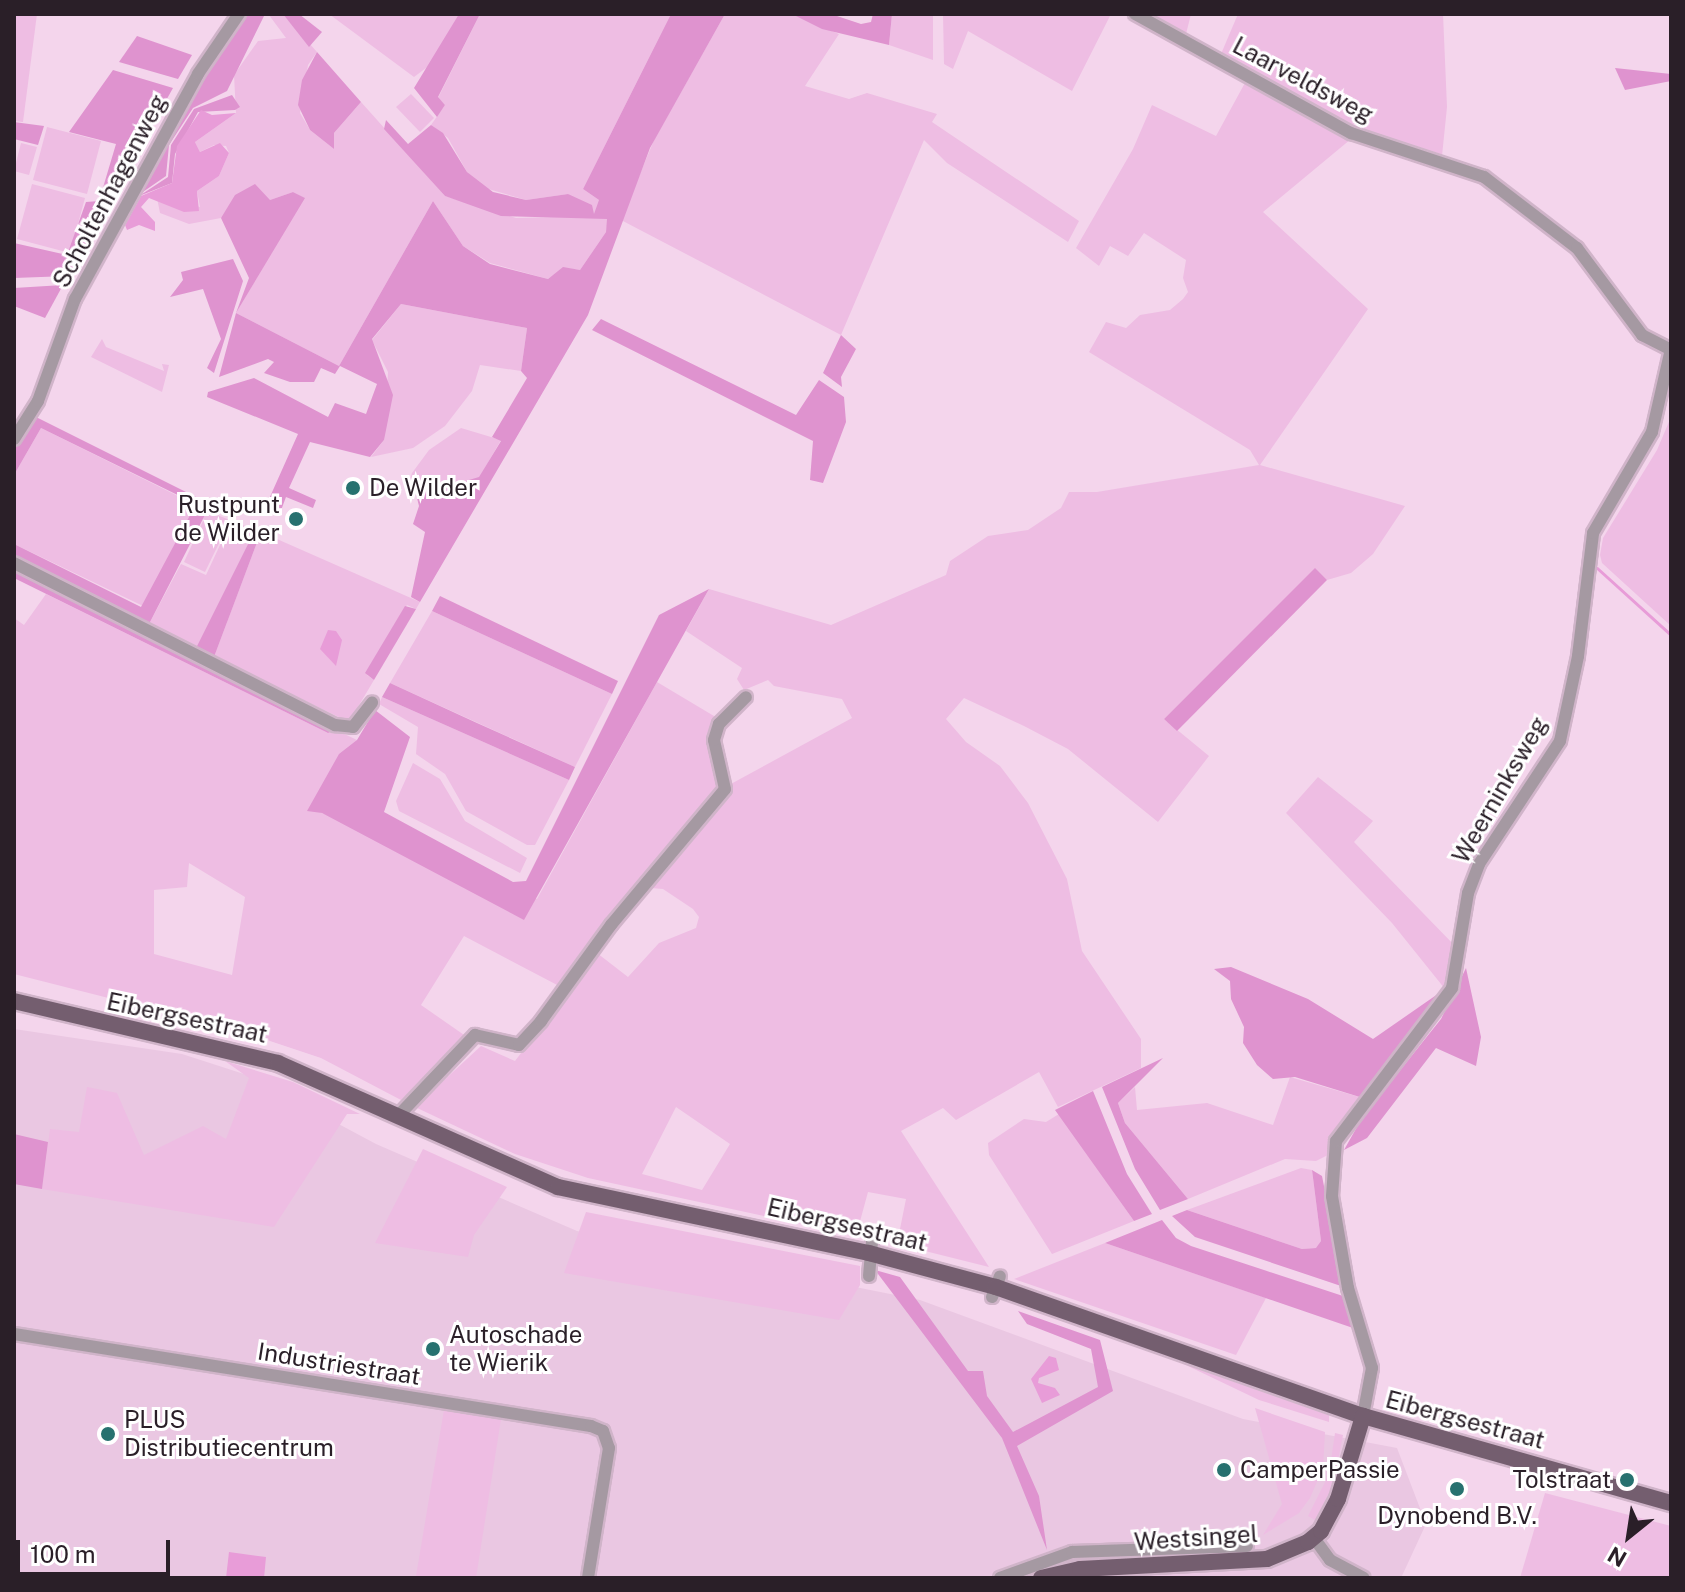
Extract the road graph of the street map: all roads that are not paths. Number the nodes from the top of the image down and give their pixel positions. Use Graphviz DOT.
graph roads {
  1 [pos="239,14"];
  2 [pos="1135,14"];
  3 [pos="1671,350"];
  4 [pos="14,439"];
  5 [pos="14,563"];
  6 [pos="746,697"];
  7 [pos="372,703"];
  8 [pos="14,1001"];
  9 [pos="398,1116"];
  10 [pos="870,1247"];
  11 [pos="869,1276"];
  12 [pos="14,1334"];
  13 [pos="1363,1416"];
  14 [pos="1671,1503"];
  15 [pos="1314,1538"];
  16 [pos="1247,1546"];
  17 [pos="588,1578"];
  18 [pos="1000,1578"];
  19 [pos="1041,1578"];
  20 [pos="1364,1578"];
  1 -- 4 [label="street, Scholtenhagenweg"];
  2 -- 3 [label="street, Laarveldsweg"];
  3 -- 13 [label="street, Weerninksweg"];
  5 -- 7 [label="street"];
  6 -- 9 [label="street"];
  8 -- 9 [label="main road, Eibergsestraat"];
  9 -- 10 [label="main road, Eibergsestraat"];
  10 -- 11 [label="street"];
  10 -- 13 [label="main road, Eibergsestraat"];
  12 -- 17 [label="street, Industriestraat"];
  13 -- 14 [label="main road, Eibergsestraat"];
  13 -- 15 [label="main road"];
  15 -- 19 [label="main road, Westsingel"];
  15 -- 20 [label="street"];
  16 -- 18 [label="street, Westsingel"];
}
